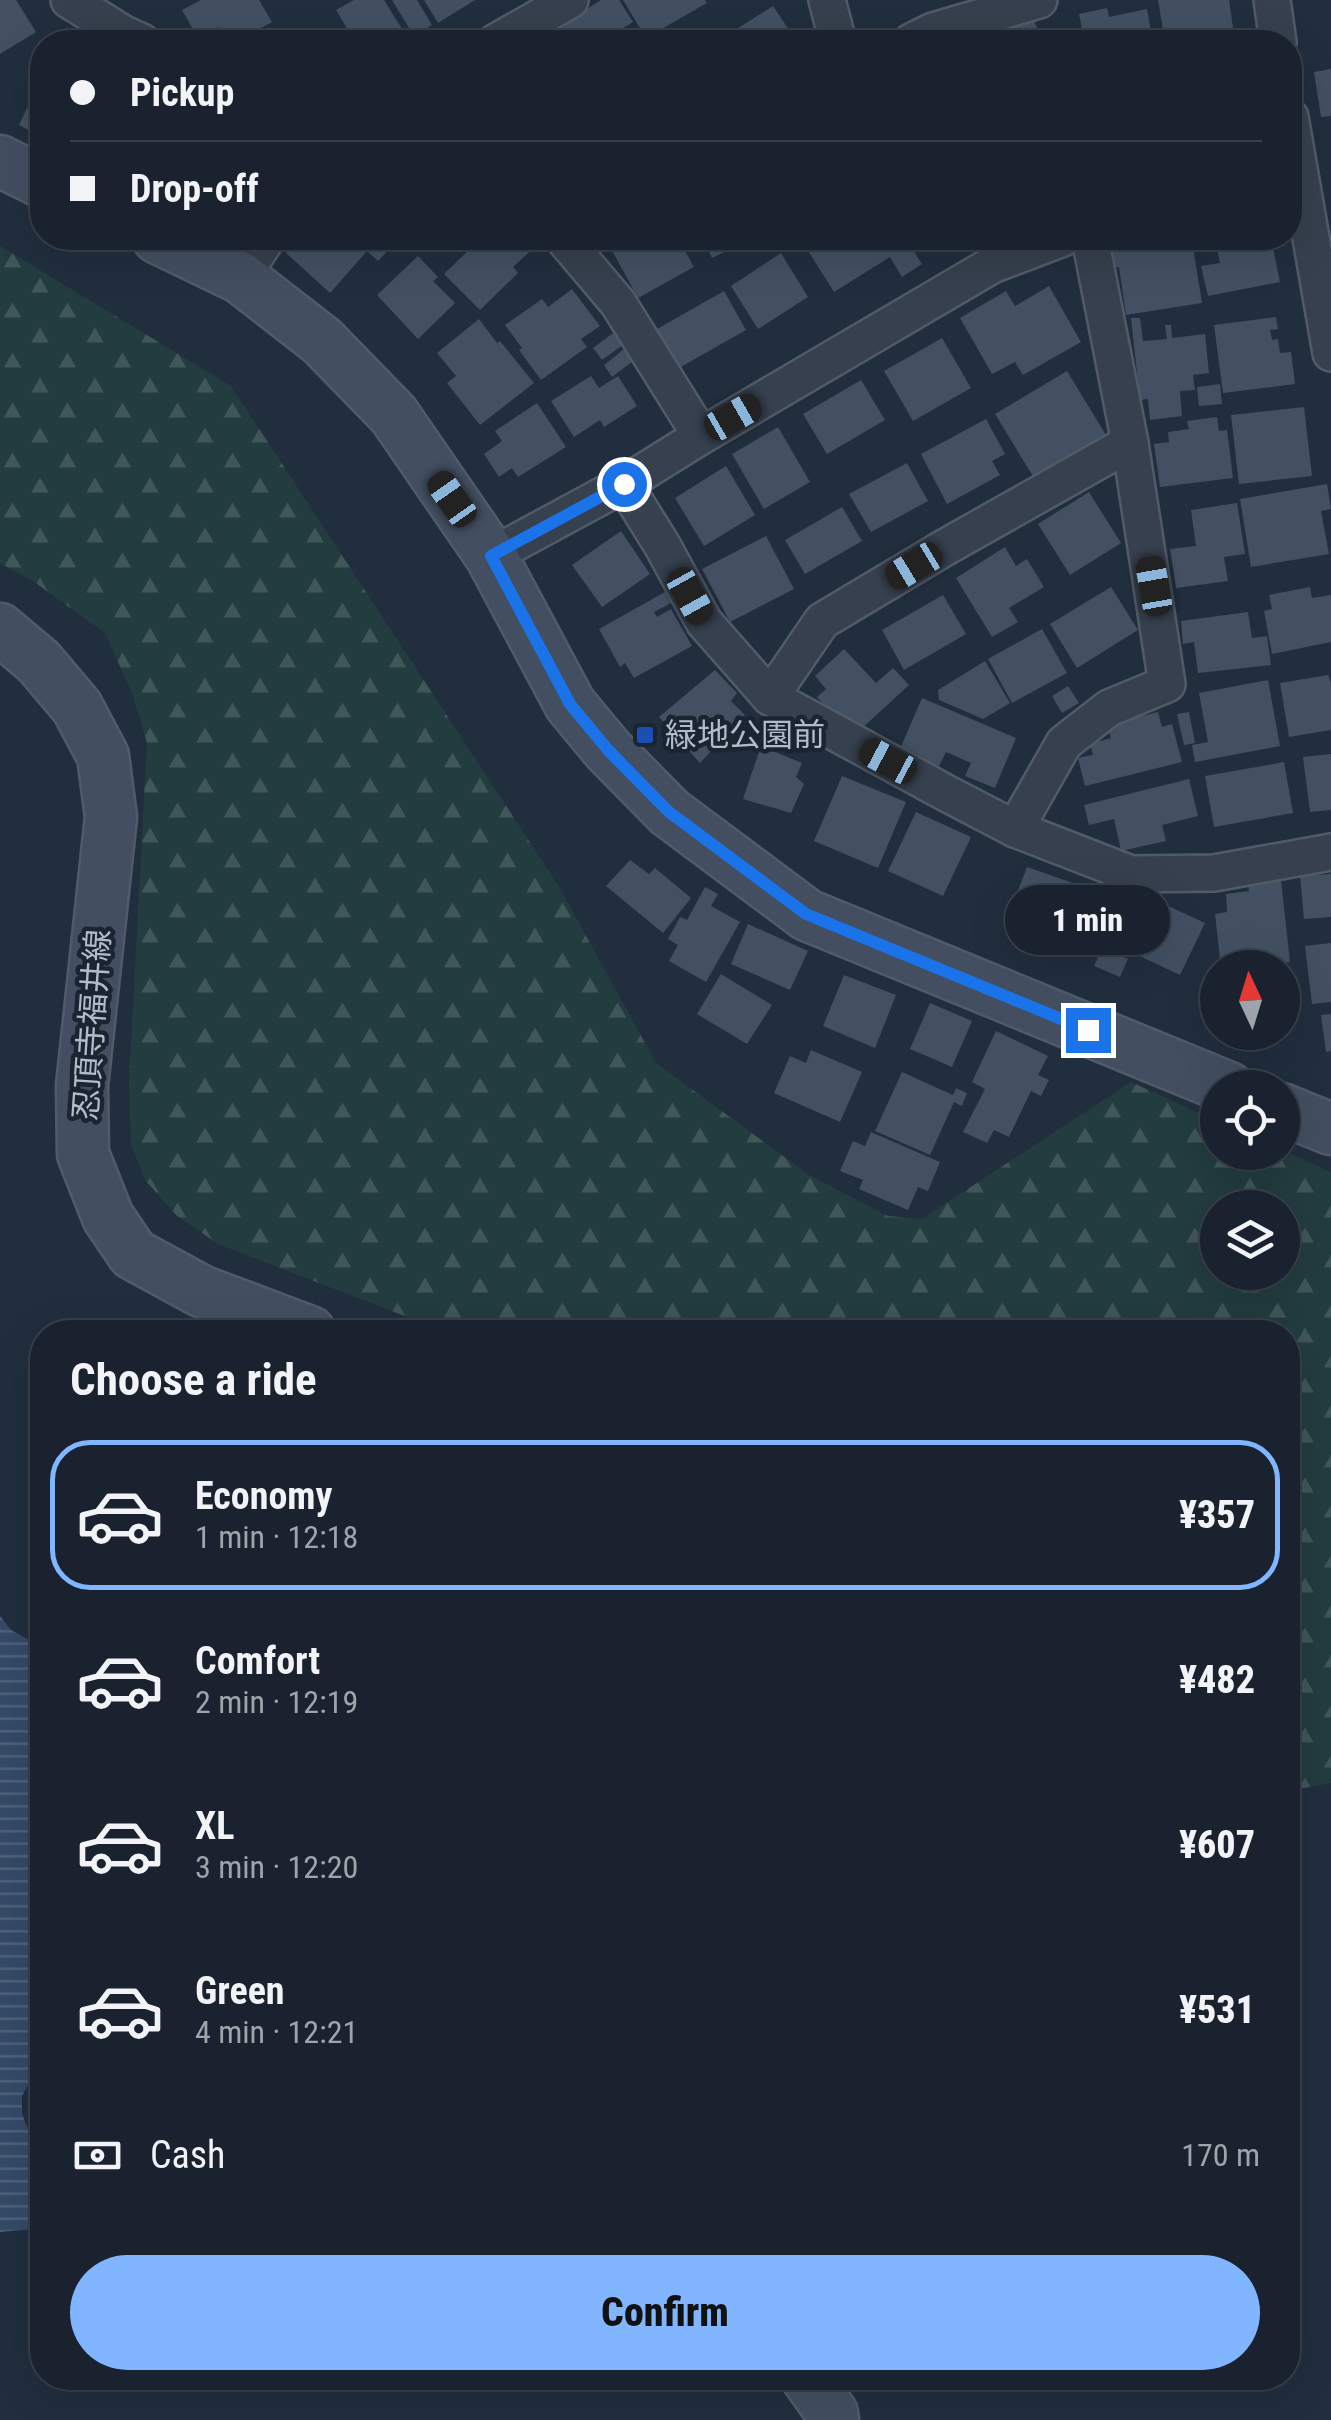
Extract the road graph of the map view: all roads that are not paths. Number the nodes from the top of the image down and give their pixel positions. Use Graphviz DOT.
graph roads {
  1 [pos="570,0"];
  2 [pos="827,0"];
  3 [pos="1034,0"];
  4 [pos="1272,0"];
  5 [pos="95,5"];
  6 [pos="127,30"];
  7 [pos="517,30"];
  8 [pos="835,30"];
  9 [pos="936,30"];
  10 [pos="1276,30"];
  11 [pos="0,161"];
  12 [pos="30,176"];
  13 [pos="1307,179"];
  14 [pos="216,250"];
  15 [pos="583,250"];
  16 [pos="1033,250"];
  17 [pos="1092,250"];
  18 [pos="254,258"];
  19 [pos="1331,354"];
  20 [pos="701,436"];
  21 [pos="1130,443"];
  22 [pos="624,484"];
  23 [pos="491,556"];
  24 [pos="0,629"];
  25 [pos="770,696"];
  26 [pos="1015,828"];
  27 [pos="1331,852"];
  28 [pos="1200,1076"];
  29 [pos="1300,1117"];
  30 [pos="1331,1129"];
  31 [pos="278,1320"];
  32 [pos="816,2390"];
  33 [pos="833,2420"];
  1 -- 7 [label="street"];
  2 -- 8 [label="street"];
  3 -- 9 [label="street"];
  4 -- 10 [label="street"];
  5 -- 6 [label="street"];
  11 -- 12 [label="street"];
  13 -- 19 [label="street"];
  14 -- 18 [label="street"];
  15 -- 20 [label="street"];
  16 -- 20 [label="street"];
  17 -- 21 [label="street"];
  18 -- 23 [label="street"];
  20 -- 22 [label="street"];
  21 -- 25 [label="street"];
  21 -- 26 [label="street"];
  22 -- 23 [label="street"];
  22 -- 25 [label="street"];
  23 -- 28 [label="street"];
  24 -- 31 [label="street, 忍頂寺福井線"];
  25 -- 26 [label="street"];
  26 -- 27 [label="street"];
  29 -- 30 [label="street"];
  32 -- 33 [label="street"];
}
